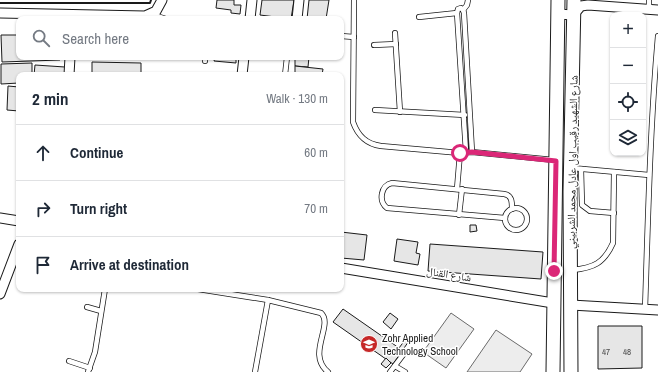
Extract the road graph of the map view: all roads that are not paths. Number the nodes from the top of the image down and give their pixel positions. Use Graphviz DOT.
graph roads {
  1 [pos="162,0"];
  2 [pos="252,0"];
  3 [pos="299,0"];
  4 [pos="354,0"];
  5 [pos="468,0"];
  6 [pos="558,0"];
  7 [pos="574,0"];
  8 [pos="652,7"];
  9 [pos="464,10"];
  10 [pos="0,12"];
  11 [pos="457,13"];
  12 [pos="151,14"];
  13 [pos="558,14"];
  14 [pos="574,14"];
  15 [pos="72,16"];
  16 [pos="157,16"];
  17 [pos="250,16"];
  18 [pos="297,16"];
  19 [pos="419,18"];
  20 [pos="395,33"];
  21 [pos="344,36"];
  22 [pos="658,36"];
  23 [pos="354,37"];
  24 [pos="396,44"];
  25 [pos="374,45"];
  26 [pos="70,60"];
  27 [pos="244,60"];
  28 [pos="287,60"];
  29 [pos="69,72"];
  30 [pos="242,72"];
  31 [pos="285,72"];
  32 [pos="655,97"];
  33 [pos="375,110"];
  34 [pos="400,112"];
  35 [pos="463,115"];
  36 [pos="469,115"];
  37 [pos="466,152"];
  38 [pos="472,152"];
  39 [pos="460,153"];
  40 [pos="556,161"];
  41 [pos="576,168"];
  42 [pos="614,172"];
  43 [pos="648,175"];
  44 [pos="457,189"];
  45 [pos="462,190"];
  46 [pos="512,209"];
  47 [pos="614,213"];
  48 [pos="459,215"];
  49 [pos="0,218"];
  50 [pos="505,218"];
  51 [pos="16,221"];
  52 [pos="16,252"];
  53 [pos="344,268"];
  54 [pos="571,271"];
  55 [pos="104,292"];
  56 [pos="217,292"];
  57 [pos="0,294"];
  58 [pos="268,300"];
  59 [pos="553,303"];
  60 [pos="571,305"];
  61 [pos="87,307"];
  62 [pos="645,310"];
  63 [pos="658,310"];
  64 [pos="101,311"];
  65 [pos="403,355"];
  66 [pos="69,361"];
  67 [pos="395,366"];
  68 [pos="89,370"];
  69 [pos="255,372"];
  70 [pos="328,372"];
  71 [pos="390,372"];
  72 [pos="405,372"];
  73 [pos="553,372"];
  74 [pos="571,372"];
  1 -- 12 [label="street"];
  2 -- 17 [label="street"];
  3 -- 18 [label="street"];
  4 -- 23 [label="lane"];
  5 -- 9 [label="lane"];
  6 -- 13 [label="street, شارع الشهيد رقيب اول عادل محمد الشربيني"];
  7 -- 14 [label="street, شارع الشهيد رقيب اول عادل محمد الشربيني"];
  8 -- 14 [label="street"];
  9 -- 11 [label="lane"];
  9 -- 36 [label="lane"];
  10 -- 15 [label="street"];
  11 -- 19 [label="lane"];
  11 -- 35 [label="lane"];
  12 -- 15 [label="street"];
  12 -- 16 [label="lane"];
  13 -- 14 [label="street"];
  13 -- 40 [label="street, شارع الشهيد رقيب اول عادل محمد الشربيني"];
  14 -- 41 [label="street, شارع الشهيد رقيب اول عادل محمد الشربيني"];
  20 -- 24 [label="lane"];
  21 -- 23 [label="lane"];
  22 -- 32 [label="lane"];
  23 -- 39 [label="lane"];
  24 -- 25 [label="lane"];
  24 -- 34 [label="lane"];
  26 -- 29 [label="street"];
  27 -- 30 [label="street"];
  28 -- 31 [label="lane"];
  32 -- 43 [label="lane"];
  33 -- 34 [label="lane"];
  34 -- 35 [label="lane"];
  35 -- 36 [label="lane"];
  35 -- 37 [label="lane"];
  36 -- 38 [label="lane"];
  37 -- 38 [label="lane"];
  37 -- 39 [label="lane"];
  38 -- 40 [label="lane"];
  39 -- 44 [label="lane"];
  40 -- 59 [label="street, شارع الشهيد رقيب اول عادل محمد الشربيني"];
  41 -- 42 [label="lane"];
  41 -- 47 [label="lane"];
  41 -- 54 [label="street, شارع الشهيد رقيب اول عادل محمد الشربيني"];
  42 -- 43 [label="lane"];
  42 -- 47 [label="lane"];
  43 -- 62 [label="lane"];
  44 -- 45 [label="lane"];
  44 -- 48 [label="lane"];
  45 -- 46 [label="lane"];
  45 -- 48 [label="lane"];
  46 -- 50 [label="lane"];
  46 -- 50 [label="lane"];
  47 -- 54 [label="lane"];
  48 -- 50 [label="lane"];
  49 -- 51 [label="street"];
  52 -- 57 [label="street"];
  53 -- 59 [label="street, شارع القنال"];
  54 -- 60 [label="street, شارع الشهيد رقيب اول عادل محمد الشربيني"];
  55 -- 64 [label="lane"];
  56 -- 58 [label="lane"];
  58 -- 69 [label="lane"];
  58 -- 70 [label="lane"];
  59 -- 73 [label="street, شارع الشهيد رقيب اول عادل محمد الشربيني"];
  60 -- 62 [label="street"];
  60 -- 74 [label="street, شارع الشهيد رقيب اول عادل محمد الشربيني"];
  61 -- 64 [label="lane"];
  62 -- 63 [label="street"];
  64 -- 68 [label="lane"];
  65 -- 67 [label="lane"];
  66 -- 68 [label="lane"];
  67 -- 71 [label="lane"];
  67 -- 72 [label="lane"];
}
